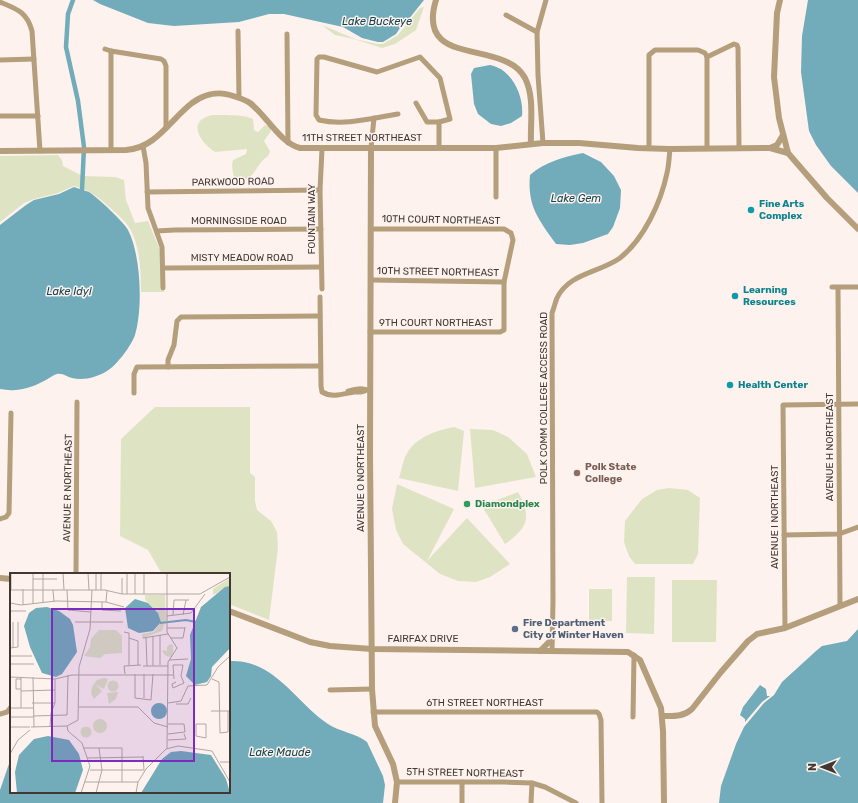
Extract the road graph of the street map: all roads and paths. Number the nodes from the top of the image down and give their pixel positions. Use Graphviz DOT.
graph roads {
  1 [pos="436,0"];
  2 [pos="546,0"];
  3 [pos="780,0"];
  4 [pos="0,2"];
  5 [pos="506,15"];
  6 [pos="238,31"];
  7 [pos="537,32"];
  8 [pos="287,34"];
  9 [pos="105,49"];
  10 [pos="111,51"];
  11 [pos="707,57"];
  12 [pos="0,60"];
  13 [pos="34,60"];
  14 [pos="239,98"];
  15 [pos="416,103"];
  16 [pos="398,114"];
  17 [pos="0,116"];
  18 [pos="38,116"];
  19 [pos="374,118"];
  20 [pos="440,122"];
  21 [pos="166,127"];
  22 [pos="784,135"];
  23 [pos="288,143"];
  24 [pos="543,143"];
  25 [pos="531,144"];
  26 [pos="143,146"];
  27 [pos="371,148"];
  28 [pos="439,148"];
  29 [pos="496,148"];
  30 [pos="649,148"];
  31 [pos="707,148"];
  32 [pos="739,148"];
  33 [pos="770,148"];
  34 [pos="322,149"];
  35 [pos="670,149"];
  36 [pos="111,150"];
  37 [pos="0,151"];
  38 [pos="40,151"];
  39 [pos="788,153"];
  40 [pos="320,190"];
  41 [pos="147,192"];
  42 [pos="496,197"];
  43 [pos="321,229"];
  44 [pos="371,229"];
  45 [pos="858,229"];
  46 [pos="157,231"];
  47 [pos="322,267"];
  48 [pos="163,268"];
  49 [pos="371,280"];
  50 [pos="504,282"];
  51 [pos="832,287"];
  52 [pos="858,287"];
  53 [pos="163,288"];
  54 [pos="838,288"];
  55 [pos="322,289"];
  56 [pos="320,298"];
  57 [pos="320,316"];
  58 [pos="370,332"];
  59 [pos="320,366"];
  60 [pos="168,367"];
  61 [pos="368,390"];
  62 [pos="134,393"];
  63 [pos="77,402"];
  64 [pos="839,404"];
  65 [pos="858,404"];
  66 [pos="11,413"];
  67 [pos="0,519"];
  68 [pos="858,526"];
  69 [pos="839,534"];
  70 [pos="784,535"];
  71 [pos="76,573"];
  72 [pos="0,578"];
  73 [pos="10,579"];
  74 [pos="858,599"];
  75 [pos="840,606"];
  76 [pos="230,611"];
  77 [pos="785,628"];
  78 [pos="552,639"];
  79 [pos="372,649"];
  80 [pos="540,651"];
  81 [pos="552,651"];
  82 [pos="634,655"];
  83 [pos="372,689"];
  84 [pos="330,690"];
  85 [pos="10,708"];
  86 [pos="373,712"];
  87 [pos="0,714"];
  88 [pos="633,716"];
  89 [pos="663,716"];
  90 [pos="398,782"];
  91 [pos="462,782"];
  92 [pos="532,783"];
  93 [pos="395,803"];
  94 [pos="462,803"];
  95 [pos="532,803"];
  96 [pos="576,803"];
  97 [pos="602,803"];
  98 [pos="664,803"];
  1 -- 25 [label="street"];
  2 -- 7 [label="street"];
  3 -- 22 [label="street"];
  4 -- 13 [label="street"];
  5 -- 7 [label="street"];
  6 -- 14 [label="street"];
  7 -- 24 [label="street"];
  8 -- 23 [label="street"];
  9 -- 10 [label="street"];
  10 -- 21 [label="street"];
  10 -- 36 [label="street"];
  11 -- 30 [label="street"];
  11 -- 31 [label="street"];
  11 -- 32 [label="street"];
  12 -- 13 [label="street"];
  13 -- 18 [label="street"];
  14 -- 21 [label="street, 11TH STREET NORTHEAST"];
  14 -- 23 [label="street, 11TH STREET NORTHEAST"];
  15 -- 20 [label="street"];
  16 -- 19 [label="street"];
  17 -- 18 [label="street"];
  18 -- 38 [label="street"];
  19 -- 20 [label="street"];
  19 -- 27 [label="street"];
  20 -- 28 [label="street"];
  21 -- 26 [label="street, 11TH STREET NORTHEAST"];
  22 -- 33 [label="street"];
  22 -- 39 [label="street"];
  23 -- 34 [label="street, 11TH STREET NORTHEAST"];
  24 -- 25 [label="street, 11TH STREET NORTHEAST"];
  24 -- 30 [label="street, 11TH STREET NORTHEAST"];
  25 -- 29 [label="street, 11TH STREET NORTHEAST"];
  26 -- 36 [label="street, 11TH STREET NORTHEAST"];
  26 -- 41 [label="street"];
  27 -- 28 [label="street, 11TH STREET NORTHEAST"];
  27 -- 34 [label="street, 11TH STREET NORTHEAST"];
  27 -- 44 [label="street, AVENUE O NORTHEAST"];
  28 -- 29 [label="street, 11TH STREET NORTHEAST"];
  29 -- 42 [label="street"];
  30 -- 35 [label="street, 11TH STREET NORTHEAST"];
  31 -- 32 [label="street, 11TH STREET NORTHEAST"];
  31 -- 35 [label="street, 11TH STREET NORTHEAST"];
  32 -- 33 [label="street, 11TH STREET NORTHEAST"];
  33 -- 39 [label="street, 11TH STREET NORTHEAST"];
  34 -- 40 [label="street, FOUNTAIN WAY"];
  35 -- 78 [label="street, POLK COMM COLLEGE ACCESS ROAD"];
  36 -- 38 [label="street, 11TH STREET NORTHEAST"];
  37 -- 38 [label="street, 11TH STREET NORTHEAST"];
  39 -- 45 [label="street"];
  40 -- 41 [label="street, PARKWOOD ROAD"];
  40 -- 43 [label="street, FOUNTAIN WAY"];
  41 -- 46 [label="street"];
  43 -- 46 [label="street, MORNINGSIDE ROAD"];
  43 -- 47 [label="street, FOUNTAIN WAY"];
  44 -- 49 [label="street, AVENUE O NORTHEAST"];
  44 -- 50 [label="street, 10TH COURT NORTHEAST"];
  46 -- 48 [label="street"];
  47 -- 48 [label="street, MISTY MEADOW ROAD"];
  47 -- 55 [label="street, FOUNTAIN WAY"];
  48 -- 53 [label="street"];
  49 -- 50 [label="street, 10TH STREET NORTHEAST"];
  49 -- 58 [label="street, AVENUE O NORTHEAST"];
  50 -- 58 [label="street, 9TH COURT NORTHEAST"];
  51 -- 54 [label="street"];
  52 -- 54 [label="street"];
  54 -- 64 [label="street, AVENUE H NORTHEAST"];
  56 -- 57 [label="street"];
  57 -- 59 [label="street"];
  57 -- 60 [label="street"];
  58 -- 61 [label="street, AVENUE O NORTHEAST"];
  59 -- 60 [label="street"];
  59 -- 61 [label="street"];
  60 -- 62 [label="street"];
  61 -- 79 [label="street, AVENUE O NORTHEAST"];
  63 -- 71 [label="street, AVENUE R NORTHEAST"];
  64 -- 65 [label="street"];
  64 -- 69 [label="street, AVENUE H NORTHEAST"];
  64 -- 70 [label="street, AVENUE I NORTHEAST"];
  66 -- 67 [label="street"];
  68 -- 69 [label="street"];
  69 -- 70 [label="street"];
  69 -- 75 [label="street, AVENUE H NORTHEAST"];
  70 -- 77 [label="street, AVENUE I NORTHEAST"];
  72 -- 73 [label="street"];
  74 -- 75 [label="street"];
  75 -- 77 [label="street"];
  76 -- 79 [label="street, FAIRFAX DRIVE"];
  77 -- 89 [label="street"];
  78 -- 80 [label="street"];
  78 -- 81 [label="street, POLK COMM COLLEGE ACCESS ROAD"];
  79 -- 80 [label="street, FAIRFAX DRIVE"];
  79 -- 83 [label="street, AVENUE O NORTHEAST"];
  80 -- 81 [label="street, FAIRFAX DRIVE"];
  81 -- 82 [label="street, FAIRFAX DRIVE"];
  82 -- 88 [label="street"];
  82 -- 89 [label="street"];
  83 -- 84 [label="street"];
  83 -- 86 [label="street, AVENUE O NORTHEAST"];
  85 -- 87 [label="street"];
  86 -- 90 [label="street, AVENUE O NORTHEAST"];
  86 -- 97 [label="street, 6TH STREET NORTHEAST"];
  89 -- 98 [label="street"];
  90 -- 91 [label="street, 5TH STREET NORTHEAST"];
  90 -- 93 [label="street, AVENUE O NORTHEAST"];
  91 -- 92 [label="street, 5TH STREET NORTHEAST"];
  91 -- 94 [label="street"];
  92 -- 95 [label="street"];
  92 -- 96 [label="street, 5TH STREET NORTHEAST"];
}
